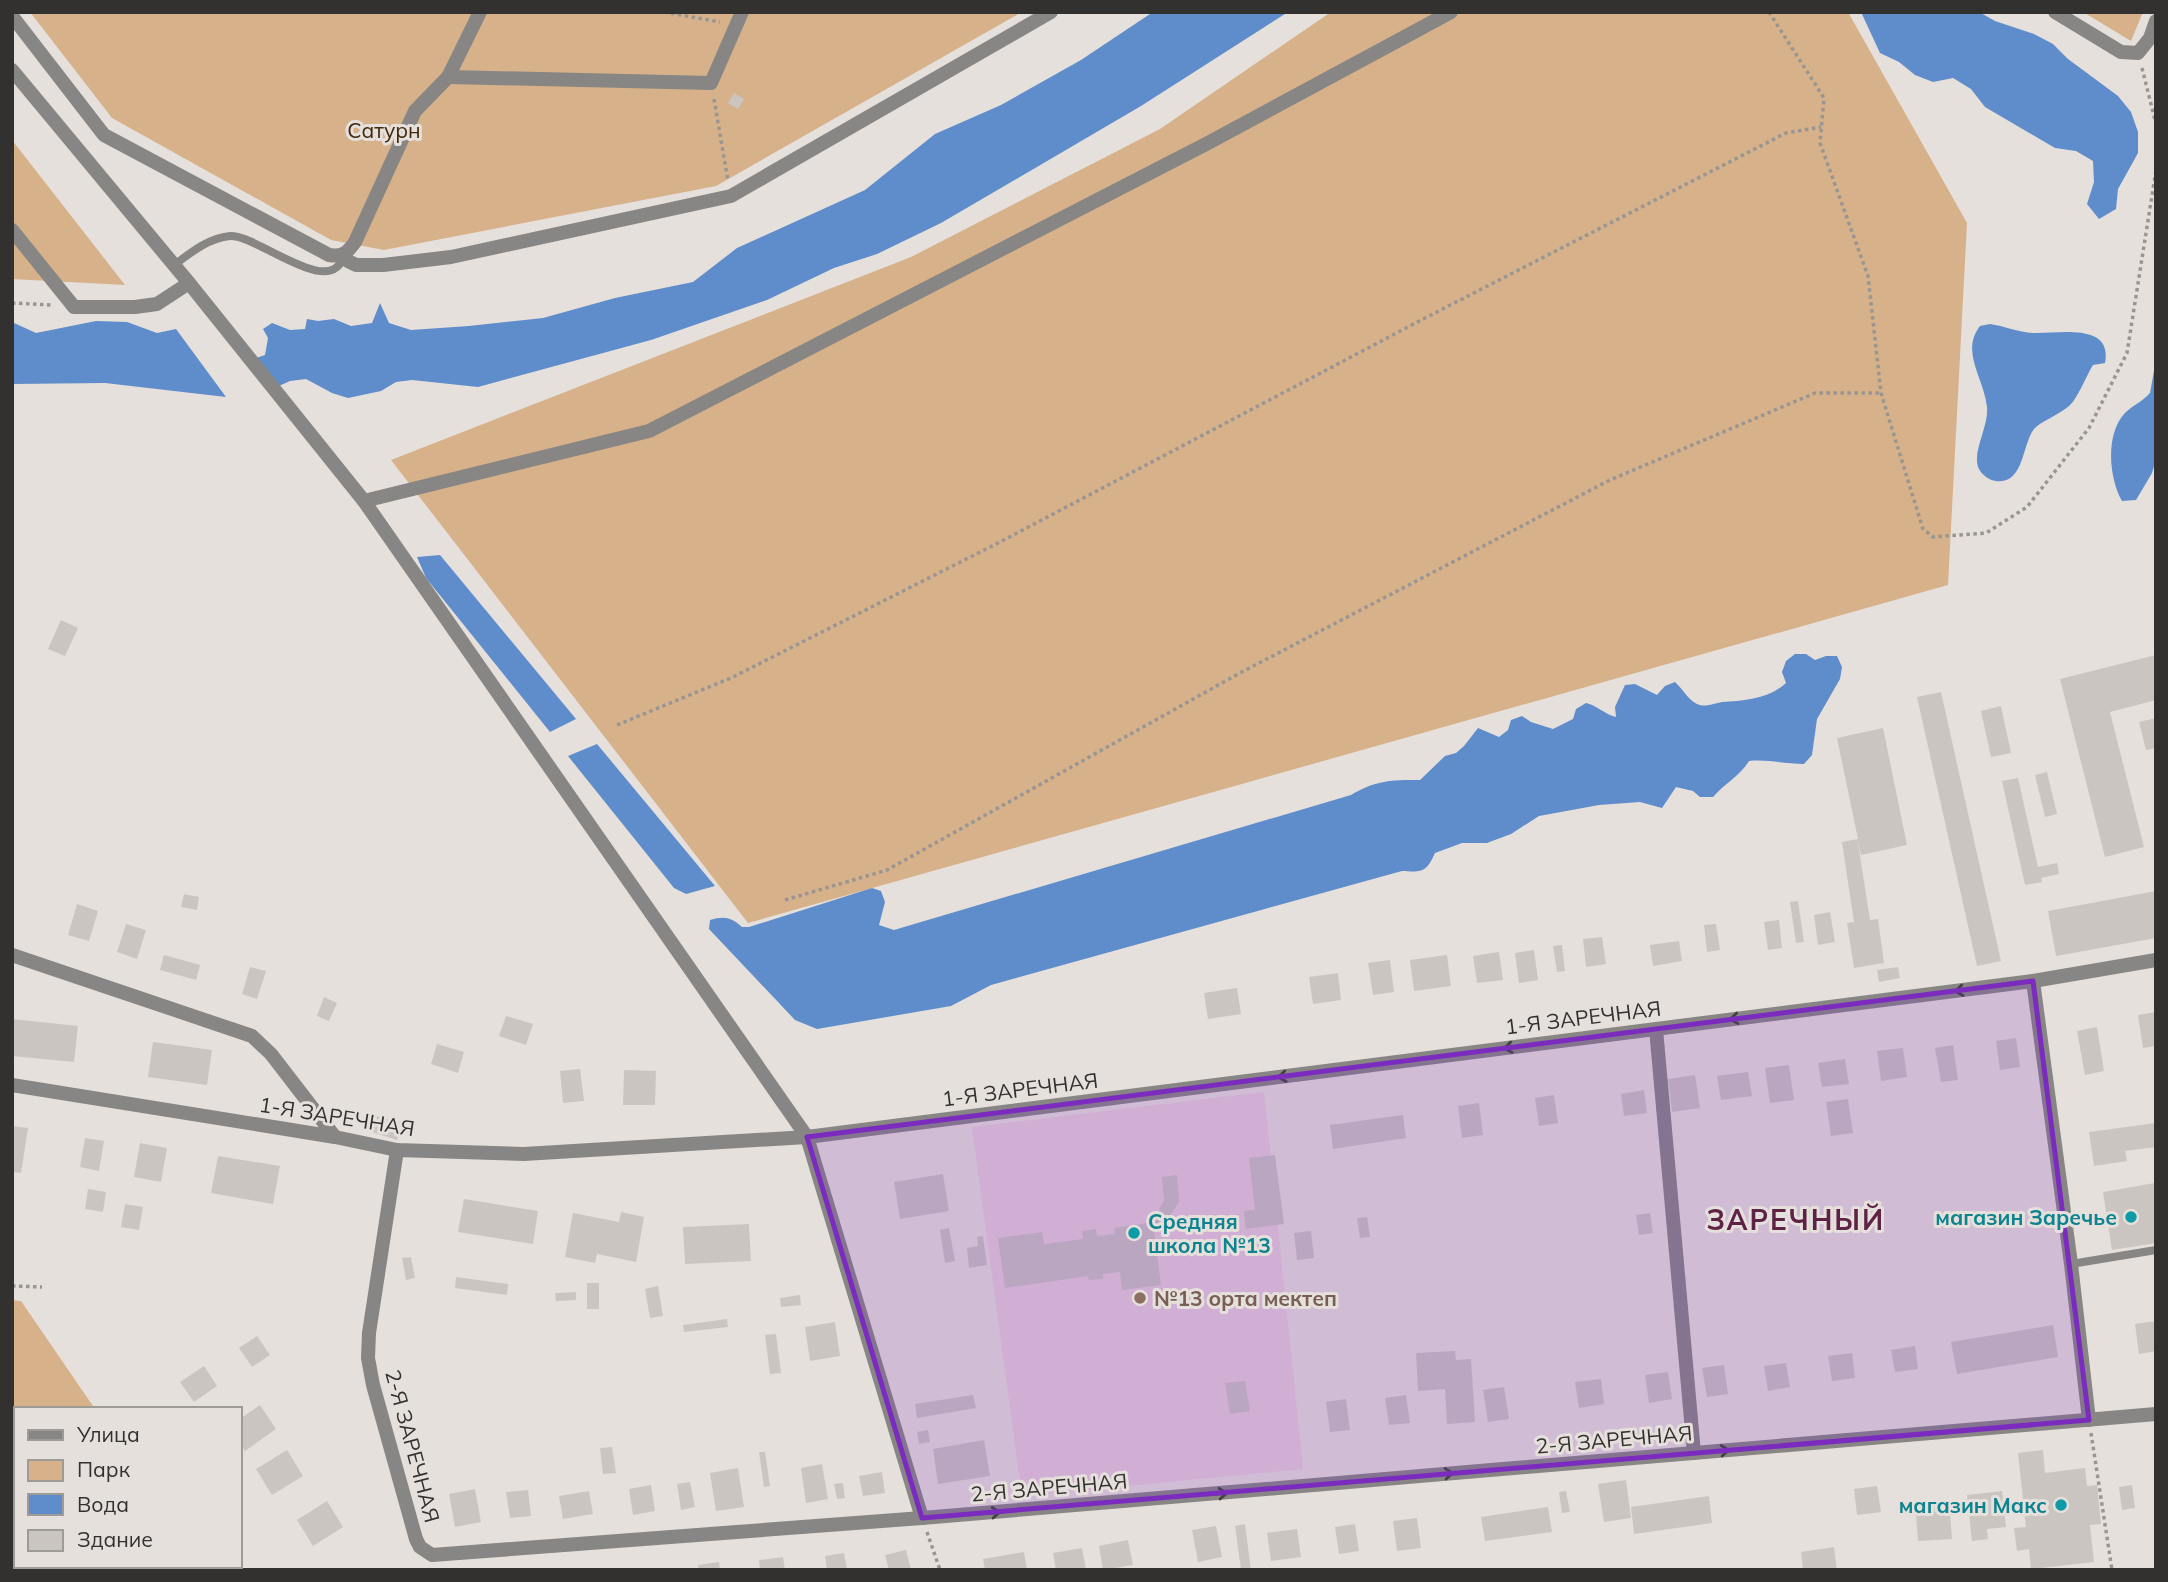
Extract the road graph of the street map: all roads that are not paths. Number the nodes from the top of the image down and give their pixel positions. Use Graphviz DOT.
graph roads {
  1 [pos="480,12"];
  2 [pos="1051,12"];
  3 [pos="1451,12"];
  4 [pos="2055,12"];
  5 [pos="12,16"];
  6 [pos="739,19"];
  7 [pos="2156,21"];
  8 [pos="12,70"];
  9 [pos="448,77"];
  10 [pos="12,230"];
  11 [pos="344,255"];
  12 [pos="173,266"];
  13 [pos="189,283"];
  14 [pos="364,501"];
  15 [pos="12,955"];
  16 [pos="2156,960"];
  17 [pos="2033,981"];
  18 [pos="1656,1029"];
  19 [pos="12,1085"];
  20 [pos="335,1137"];
  21 [pos="807,1137"];
  22 [pos="397,1150"];
  23 [pos="2156,1250"];
  24 [pos="2071,1264"];
  25 [pos="2156,1414"];
  26 [pos="2089,1420"];
  27 [pos="1694,1453"];
  28 [pos="922,1518"];
  1 -- 9 [label="street"];
  2 -- 11 [label="street"];
  3 -- 14 [label="street"];
  4 -- 7 [label="street"];
  5 -- 11 [label="street"];
  6 -- 9 [label="street"];
  8 -- 12 [label="street"];
  9 -- 11 [label="street"];
  10 -- 13 [label="street"];
  11 -- 12 [label="lane"];
  12 -- 13 [label="street"];
  13 -- 14 [label="street"];
  14 -- 21 [label="street"];
  15 -- 20 [label="street"];
  16 -- 17 [label="street, 1-Я ЗАРЕЧНАЯ"];
  17 -- 18 [label="street, 1-Я ЗАРЕЧНАЯ, one-way"];
  17 -- 24 [label="street"];
  18 -- 21 [label="street, 1-Я ЗАРЕЧНАЯ, one-way"];
  18 -- 27 [label="street"];
  19 -- 20 [label="street, 1-Я ЗАРЕЧНАЯ"];
  20 -- 22 [label="street, 1-Я ЗАРЕЧНАЯ"];
  21 -- 22 [label="street, 1-Я ЗАРЕЧНАЯ"];
  21 -- 28 [label="street"];
  22 -- 28 [label="street, 2-Я ЗАРЕЧНАЯ"];
  23 -- 24 [label="lane"];
  24 -- 26 [label="street"];
  25 -- 26 [label="street, 2-Я ЗАРЕЧНАЯ"];
  27 -- 26 [label="street, 2-Я ЗАРЕЧНАЯ, one-way"];
  28 -- 27 [label="street, 2-Я ЗАРЕЧНАЯ, one-way"];
}
